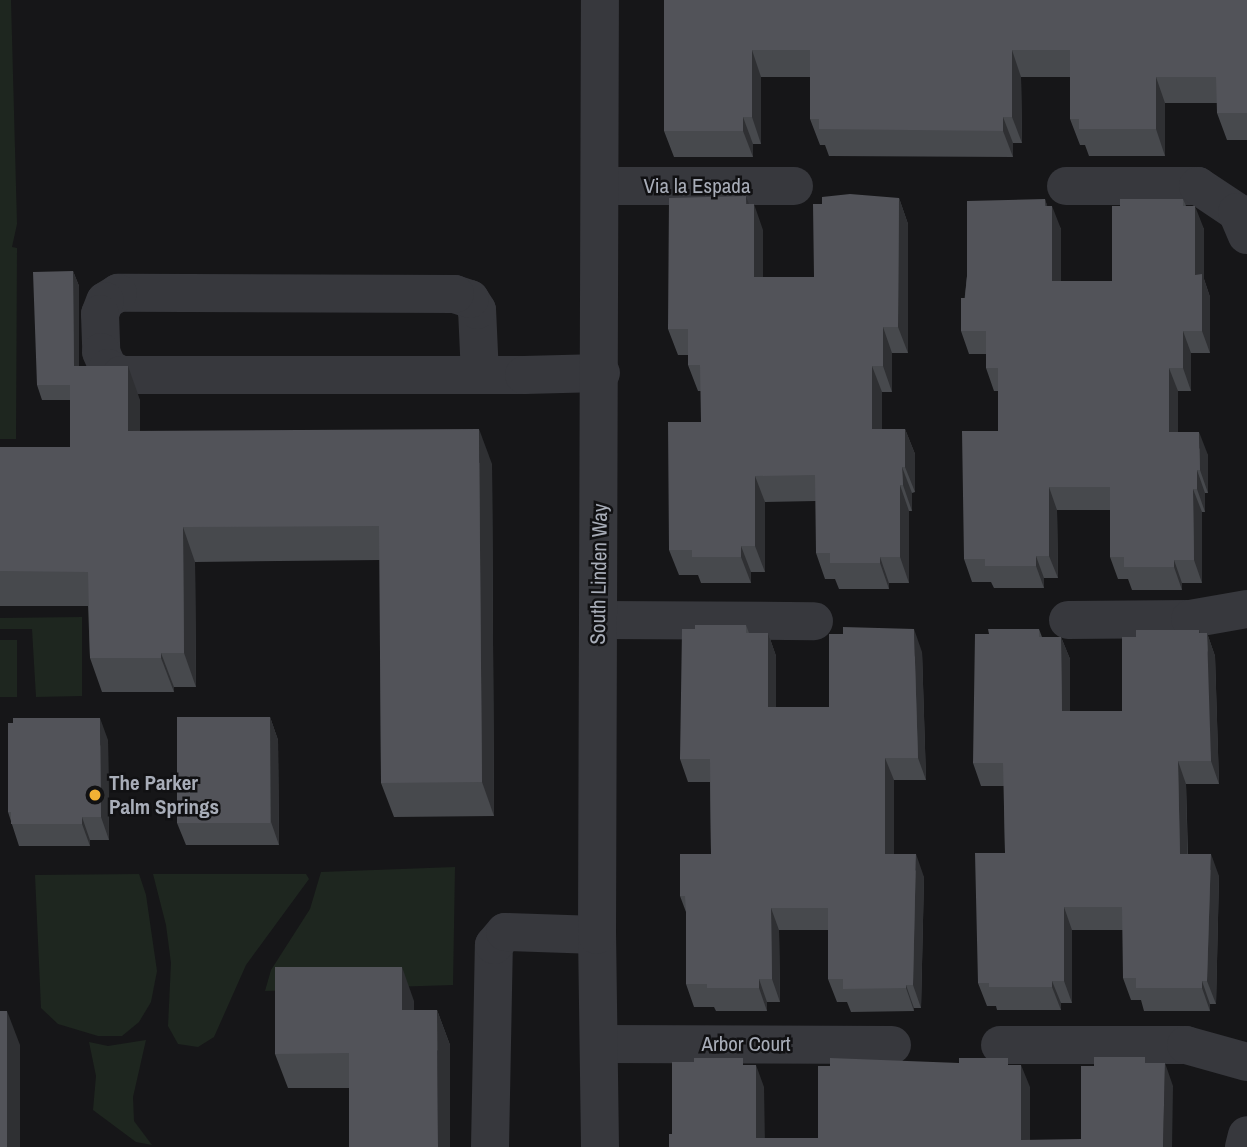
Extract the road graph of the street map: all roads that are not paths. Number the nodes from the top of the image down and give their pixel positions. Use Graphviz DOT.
graph roads {
  1 [pos="600,0"];
  2 [pos="600,186"];
  3 [pos="794,186"];
  4 [pos="1066,186"];
  5 [pos="1247,235"];
  6 [pos="601,373"];
  7 [pos="480,376"];
  8 [pos="1247,609"];
  9 [pos="599,620"];
  10 [pos="1068,620"];
  11 [pos="814,621"];
  12 [pos="597,935"];
  13 [pos="600,1044"];
  14 [pos="892,1045"];
  15 [pos="1000,1045"];
  16 [pos="1247,1062"];
  17 [pos="1247,1135"];
  18 [pos="490,1147"];
  19 [pos="600,1147"];
  20 [pos="1244,1147"];
  1 -- 2 [label="street, South Linden Way"];
  2 -- 3 [label="street, Via la Espada"];
  2 -- 6 [label="street, South Linden Way"];
  4 -- 5 [label="street"];
  6 -- 7 [label="street"];
  6 -- 9 [label="street, South Linden Way"];
  7 -- 7 [label="street"];
  8 -- 10 [label="street"];
  9 -- 11 [label="street"];
  9 -- 12 [label="street, South Linden Way"];
  12 -- 13 [label="street, South Linden Way"];
  12 -- 18 [label="street"];
  13 -- 14 [label="street, Arbor Court"];
  13 -- 19 [label="street, South Linden Way"];
  15 -- 16 [label="street"];
  17 -- 20 [label="street"];
}
